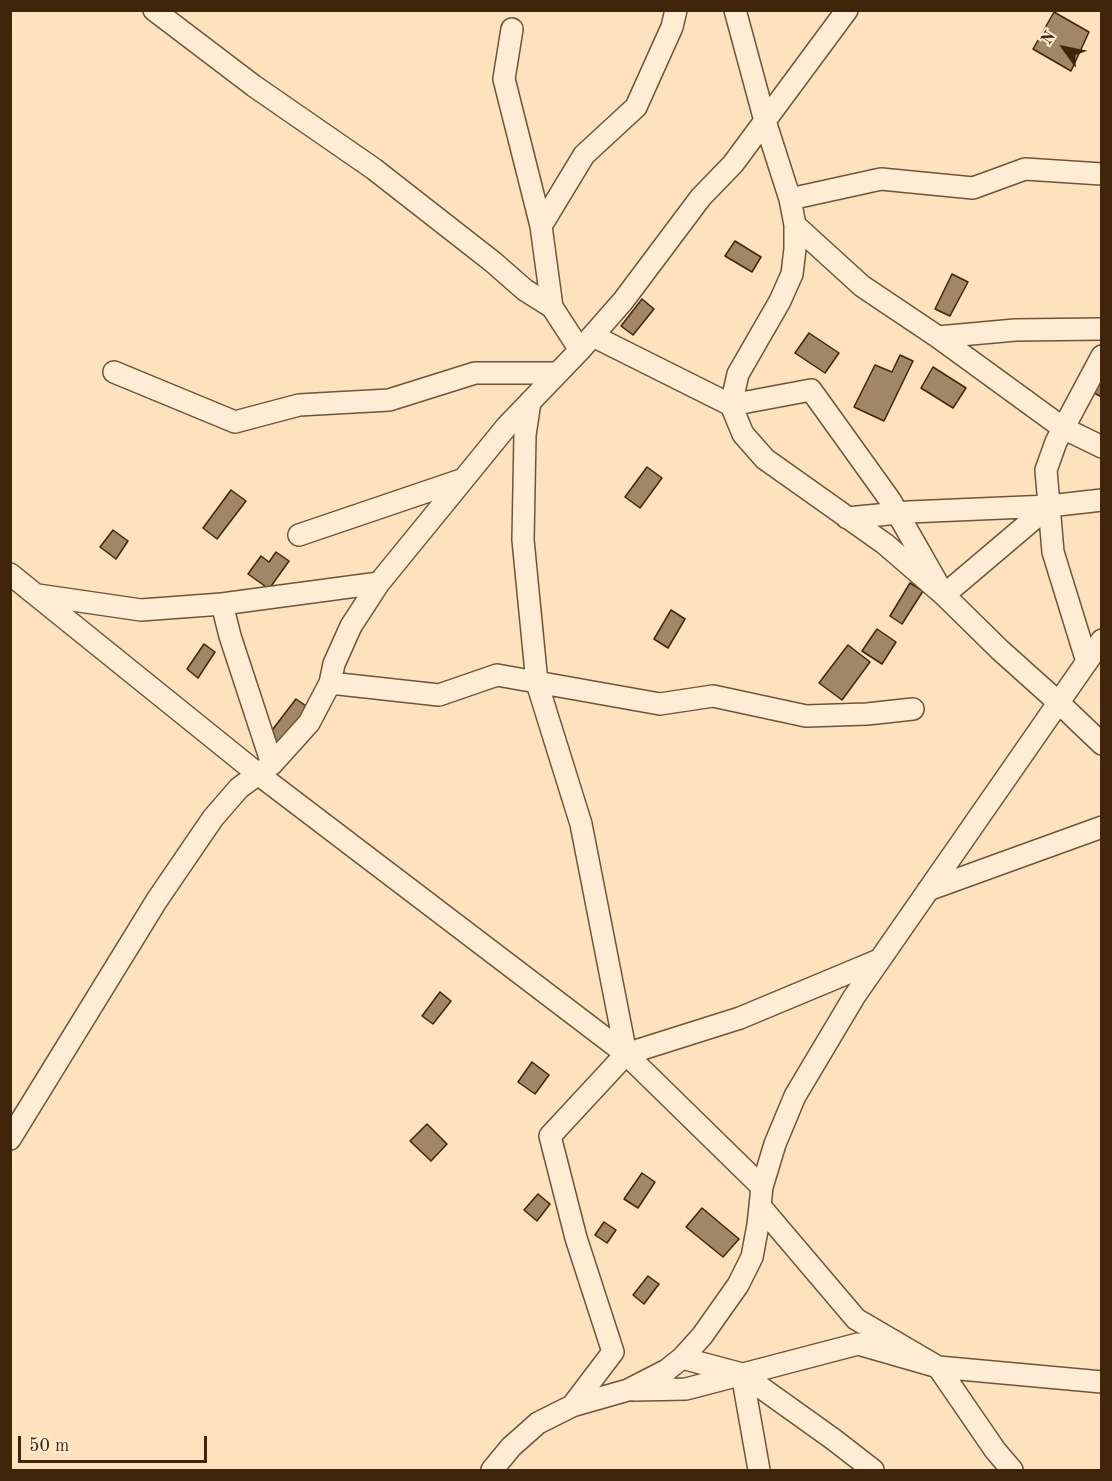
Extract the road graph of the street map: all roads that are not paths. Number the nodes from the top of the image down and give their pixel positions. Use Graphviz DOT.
graph roads {
  1 [pos="154,10"];
  2 [pos="676,10"];
  3 [pos="735,10"];
  4 [pos="847,10"];
  5 [pos="513,29"];
  6 [pos="765,121"];
  7 [pos="1101,174"];
  8 [pos="790,199"];
  9 [pos="795,225"];
  10 [pos="541,226"];
  11 [pos="552,307"];
  12 [pos="1101,329"];
  13 [pos="938,337"];
  14 [pos="587,343"];
  15 [pos="1101,356"];
  16 [pos="114,372"];
  17 [pos="558,373"];
  18 [pos="530,402"];
  19 [pos="731,405"];
  20 [pos="1063,428"];
  21 [pos="1101,447"];
  22 [pos="462,480"];
  23 [pos="1101,500"];
  24 [pos="1049,506"];
  25 [pos="897,513"];
  26 [pos="847,518"];
  27 [pos="299,535"];
  28 [pos="10,574"];
  29 [pos="379,583"];
  30 [pos="944,594"];
  31 [pos="37,595"];
  32 [pos="222,604"];
  33 [pos="1101,640"];
  34 [pos="1087,662"];
  35 [pos="330,683"];
  36 [pos="537,683"];
  37 [pos="1058,702"];
  38 [pos="913,709"];
  39 [pos="1101,744"];
  40 [pos="265,769"];
  41 [pos="1101,827"];
  42 [pos="928,890"];
  43 [pos="880,960"];
  44 [pos="626,1054"];
  45 [pos="10,1139"];
  46 [pos="761,1196"];
  47 [pos="682,1358"];
  48 [pos="938,1367"];
  49 [pos="742,1374"];
  50 [pos="1101,1382"];
  51 [pos="628,1390"];
  52 [pos="572,1406"];
  53 [pos="995,1460"];
  54 [pos="492,1470"];
  55 [pos="759,1470"];
  56 [pos="873,1470"];
  57 [pos="1012,1470"];
  1 -- 11 [label="street"];
  2 -- 10 [label="street"];
  3 -- 6 [label="street"];
  4 -- 6 [label="street"];
  5 -- 10 [label="street"];
  6 -- 8 [label="street"];
  6 -- 14 [label="street"];
  7 -- 8 [label="street"];
  8 -- 9 [label="street"];
  9 -- 13 [label="street"];
  9 -- 19 [label="street"];
  10 -- 11 [label="street"];
  11 -- 14 [label="street"];
  12 -- 13 [label="street"];
  13 -- 20 [label="street"];
  14 -- 17 [label="street"];
  14 -- 19 [label="street"];
  15 -- 20 [label="street"];
  16 -- 17 [label="street"];
  17 -- 18 [label="street"];
  18 -- 22 [label="street"];
  18 -- 36 [label="street"];
  19 -- 25 [label="street"];
  19 -- 26 [label="street"];
  20 -- 21 [label="street"];
  20 -- 24 [label="street"];
  22 -- 27 [label="street"];
  22 -- 29 [label="street"];
  23 -- 24 [label="street"];
  24 -- 25 [label="street"];
  24 -- 30 [label="street"];
  24 -- 34 [label="street"];
  25 -- 26 [label="street"];
  25 -- 30 [label="street"];
  26 -- 30 [label="street"];
  28 -- 31 [label="street"];
  29 -- 32 [label="street"];
  29 -- 35 [label="street"];
  30 -- 37 [label="street"];
  31 -- 32 [label="street"];
  31 -- 40 [label="street"];
  32 -- 40 [label="street"];
  33 -- 34 [label="street"];
  34 -- 37 [label="street"];
  35 -- 36 [label="street"];
  35 -- 40 [label="street"];
  36 -- 38 [label="street"];
  36 -- 44 [label="street"];
  37 -- 39 [label="street"];
  37 -- 42 [label="street"];
  40 -- 44 [label="street"];
  40 -- 45 [label="street"];
  41 -- 42 [label="street"];
  42 -- 43 [label="street"];
  43 -- 44 [label="street"];
  43 -- 46 [label="street"];
  44 -- 46 [label="street"];
  44 -- 52 [label="street"];
  46 -- 47 [label="street"];
  46 -- 48 [label="street"];
  47 -- 49 [label="street"];
  47 -- 51 [label="street"];
  48 -- 49 [label="street"];
  48 -- 50 [label="street"];
  48 -- 53 [label="street"];
  49 -- 51 [label="street"];
  49 -- 55 [label="street"];
  49 -- 56 [label="street"];
  51 -- 52 [label="street"];
  52 -- 54 [label="street"];
  53 -- 57 [label="street"];
}
